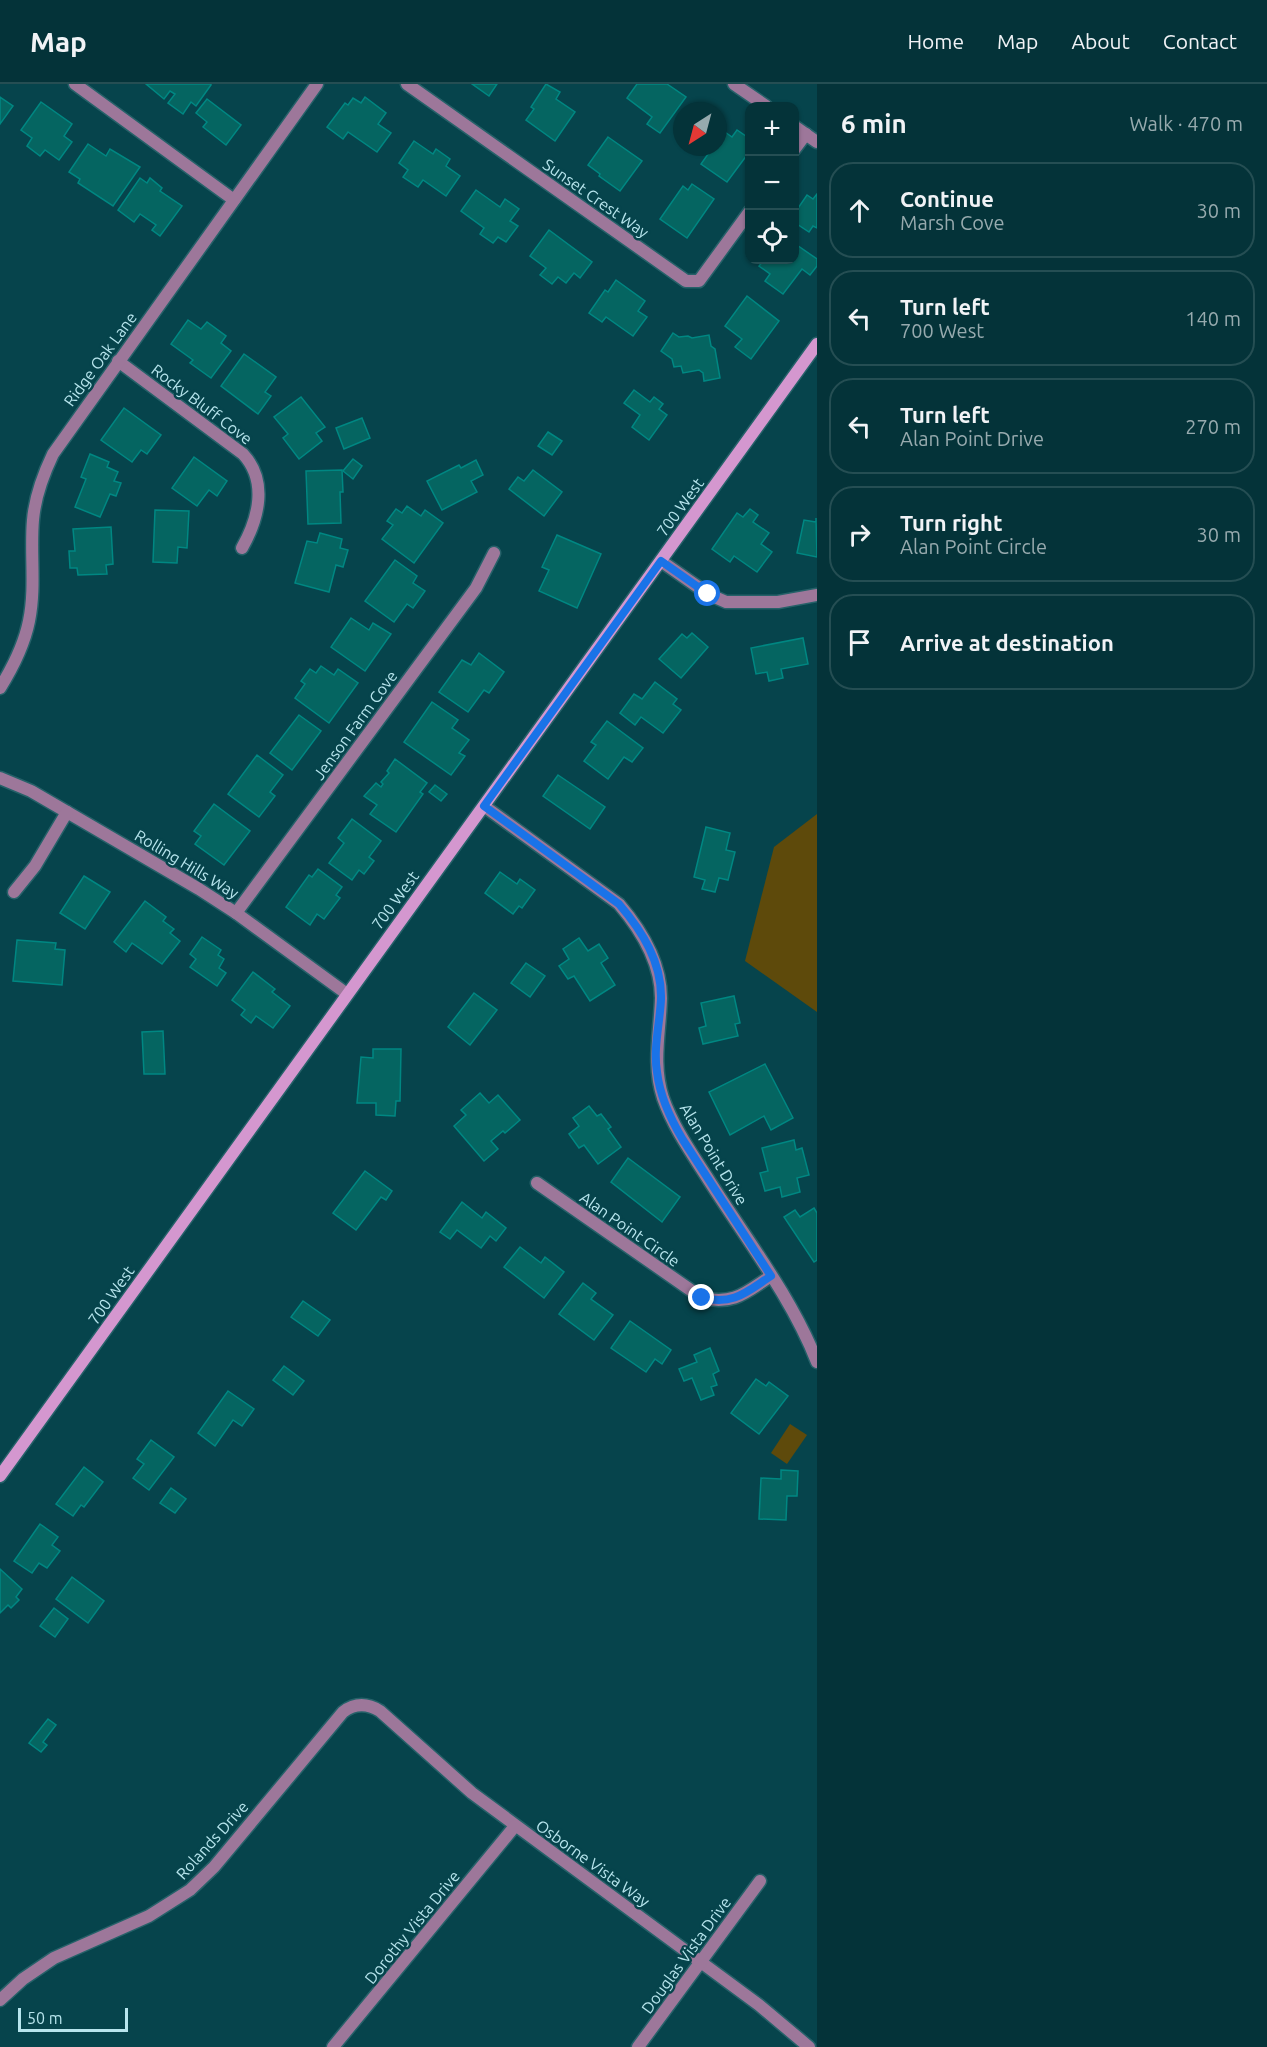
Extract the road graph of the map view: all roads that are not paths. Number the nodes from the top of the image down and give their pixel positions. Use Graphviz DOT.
graph roads {
  1 [pos="75,84"];
  2 [pos="317,84"];
  3 [pos="406,84"];
  4 [pos="734,84"];
  5 [pos="760,102"];
  6 [pos="799,129"];
  7 [pos="806,134"];
  8 [pos="817,142"];
  9 [pos="799,144"];
  10 [pos="234,200"];
  11 [pos="745,219"];
  12 [pos="817,344"];
  13 [pos="118,361"];
  14 [pos="242,548"];
  15 [pos="494,553"];
  16 [pos="661,561"];
  17 [pos="817,595"];
  18 [pos="0,688"];
  19 [pos="0,778"];
  20 [pos="484,806"];
  21 [pos="67,812"];
  22 [pos="14,892"];
  23 [pos="236,913"];
  24 [pos="347,994"];
  25 [pos="537,1183"];
  26 [pos="771,1276"];
  27 [pos="817,1362"];
  28 [pos="0,1476"];
  29 [pos="360,1704"];
  30 [pos="515,1826"];
  31 [pos="760,1881"];
  32 [pos="699,1962"];
  33 [pos="0,2000"];
  34 [pos="333,2047"];
  35 [pos="638,2047"];
  36 [pos="809,2047"];
  1 -- 10 [label="street"];
  2 -- 10 [label="street, Ridge Oak Lane"];
  3 -- 11 [label="street, Sunset Crest Way"];
  4 -- 5 [label="street"];
  6 -- 7 [label="street"];
  7 -- 8 [label="street"];
  7 -- 9 [label="street"];
  10 -- 13 [label="street, Ridge Oak Lane"];
  12 -- 16 [label="street, 700 West"];
  13 -- 14 [label="street, Rocky Bluff Cove"];
  13 -- 18 [label="street, Ridge Oak Lane"];
  15 -- 23 [label="street, Jenson Farm Cove"];
  16 -- 17 [label="street"];
  16 -- 20 [label="street, 700 West"];
  19 -- 21 [label="street, Rolling Hills Way"];
  20 -- 24 [label="street, 700 West"];
  20 -- 26 [label="street, Alan Point Drive"];
  21 -- 22 [label="street"];
  21 -- 23 [label="street, Rolling Hills Way"];
  23 -- 24 [label="street, Rolling Hills Way"];
  24 -- 28 [label="street, 700 West"];
  25 -- 26 [label="street, Alan Point Circle"];
  26 -- 27 [label="street, Alan Point Drive"];
  29 -- 30 [label="street, Osborne Vista Way"];
  29 -- 33 [label="street, Rolands Drive"];
  30 -- 32 [label="street, Osborne Vista Way"];
  30 -- 34 [label="street, Dorothy Vista Drive"];
  31 -- 32 [label="street, Douglas Vista Drive"];
  32 -- 35 [label="street, Douglas Vista Drive"];
  32 -- 36 [label="street, Osborne Vista Way"];
}
